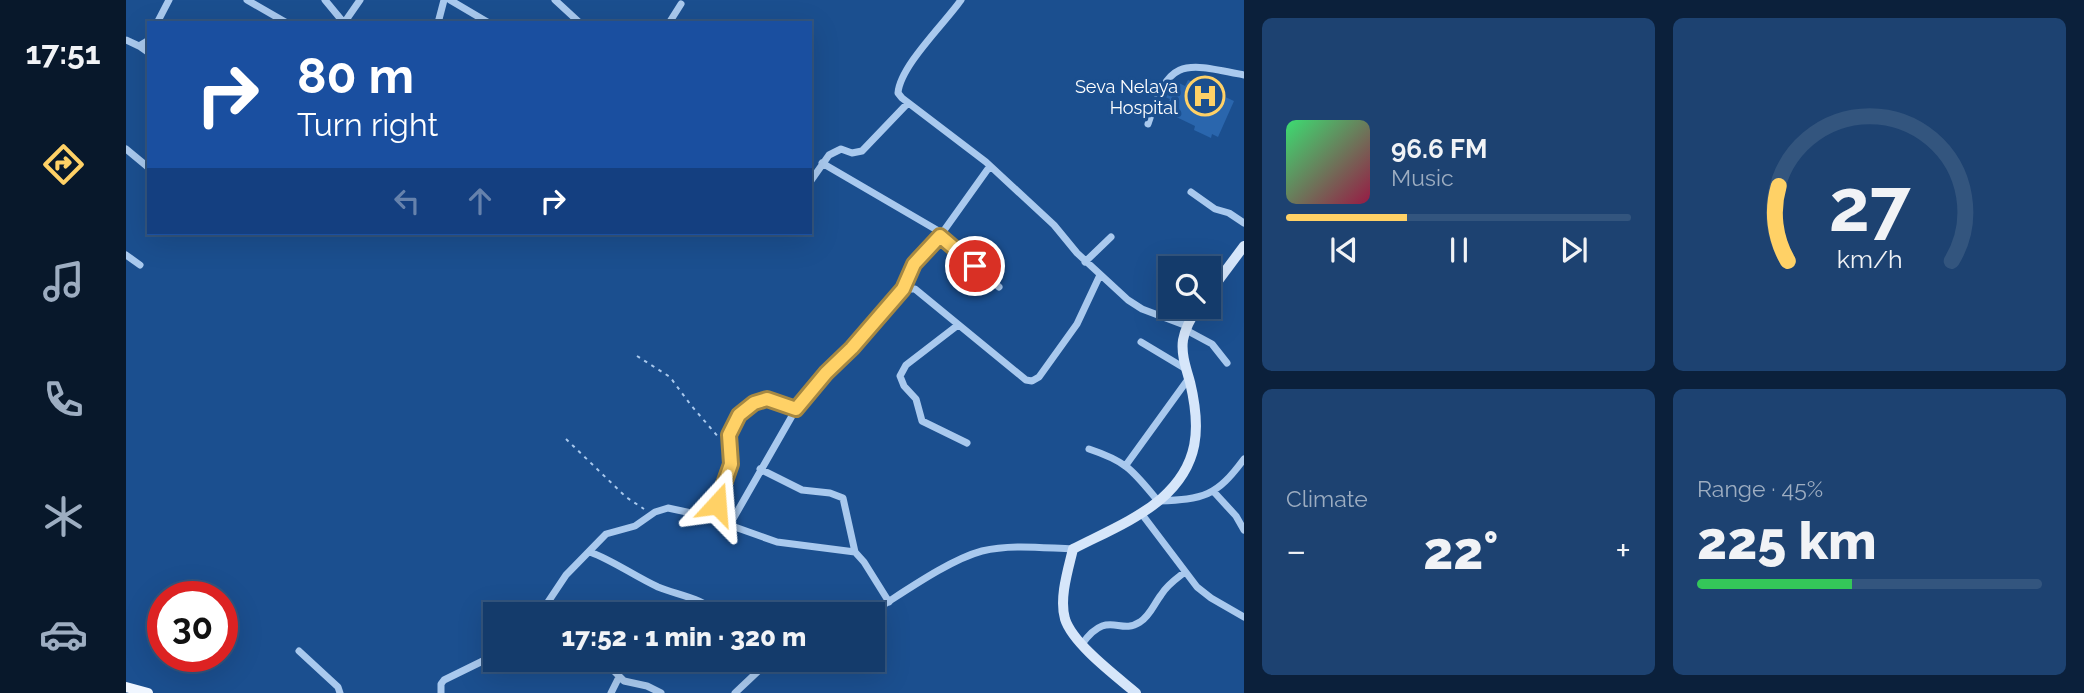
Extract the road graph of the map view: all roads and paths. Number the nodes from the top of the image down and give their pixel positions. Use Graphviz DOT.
graph roads {
  1 [pos="169,0"];
  2 [pos="247,0"];
  3 [pos="325,0"];
  4 [pos="360,0"];
  5 [pos="447,0"];
  6 [pos="555,0"];
  7 [pos="961,0"];
  8 [pos="681,4"];
  9 [pos="159,21"];
  10 [pos="284,21"];
  11 [pos="342,21"];
  12 [pos="345,21"];
  13 [pos="439,21"];
  14 [pos="485,21"];
  15 [pos="578,21"];
  16 [pos="670,21"];
  17 [pos="126,40"];
  18 [pos="147,41"];
  19 [pos="139,46"];
  20 [pos="147,51"];
  21 [pos="1244,75"];
  22 [pos="908,104"];
  23 [pos="1148,124"];
  24 [pos="126,149"];
  25 [pos="822,163"];
  26 [pos="147,166"];
  27 [pos="990,166"];
  28 [pos="812,179"];
  29 [pos="1191,192"];
  30 [pos="1244,223"];
  31 [pos="941,235"];
  32 [pos="1111,237"];
  33 [pos="1243,251"];
  34 [pos="126,255"];
  35 [pos="1086,261"];
  36 [pos="140,265"];
  37 [pos="1100,275"];
  38 [pos="1221,278"];
  39 [pos="999,287"];
  40 [pos="903,289"];
  41 [pos="1192,319"];
  42 [pos="958,326"];
  43 [pos="1187,328"];
  44 [pos="1141,342"];
  45 [pos="637,356"];
  46 [pos="1227,363"];
  47 [pos="1188,374"];
  48 [pos="796,409"];
  49 [pos="566,439"];
  50 [pos="967,443"];
  51 [pos="1089,449"];
  52 [pos="730,451"];
  53 [pos="1244,459"];
  54 [pos="1126,465"];
  55 [pos="760,469"];
  56 [pos="1214,492"];
  57 [pos="1158,501"];
  58 [pos="655,512"];
  59 [pos="1140,513"];
  60 [pos="712,520"];
  61 [pos="729,526"];
  62 [pos="1244,530"];
  63 [pos="1073,549"];
  64 [pos="590,552"];
  65 [pos="855,552"];
  66 [pos="1185,572"];
  67 [pos="550,602"];
  68 [pos="699,602"];
  69 [pos="889,602"];
  70 [pos="885,604"];
  71 [pos="1244,617"];
  72 [pos="1082,644"];
  73 [pos="299,651"];
  74 [pos="483,661"];
  75 [pos="614,672"];
  76 [pos="757,672"];
  77 [pos="619,677"];
  78 [pos="126,687"];
  79 [pos="148,693"];
  80 [pos="340,693"];
  81 [pos="441,693"];
  82 [pos="611,693"];
  83 [pos="661,693"];
  84 [pos="735,693"];
  85 [pos="1136,693"];
  1 -- 9 [label="street"];
  2 -- 10 [label="street"];
  3 -- 11 [label="street"];
  4 -- 12 [label="street"];
  5 -- 13 [label="street"];
  5 -- 14 [label="street"];
  6 -- 15 [label="street"];
  7 -- 22 [label="street"];
  8 -- 16 [label="street"];
  17 -- 19 [label="street"];
  18 -- 19 [label="street"];
  19 -- 20 [label="street"];
  21 -- 23 [label="street"];
  22 -- 25 [label="street"];
  22 -- 27 [label="street"];
  24 -- 26 [label="street"];
  25 -- 28 [label="street"];
  25 -- 31 [label="street"];
  27 -- 31 [label="street"];
  27 -- 35 [label="street"];
  29 -- 30 [label="street"];
  31 -- 39 [label="street"];
  31 -- 40 [label="street"];
  32 -- 35 [label="street"];
  33 -- 38 [label="street"];
  34 -- 36 [label="street"];
  35 -- 37 [label="street"];
  37 -- 42 [label="street"];
  37 -- 43 [label="street"];
  40 -- 42 [label="street"];
  40 -- 48 [label="street"];
  41 -- 43 [label="street"];
  42 -- 50 [label="street"];
  43 -- 46 [label="street"];
  43 -- 47 [label="street"];
  44 -- 47 [label="street"];
  45 -- 52 [label="path"];
  47 -- 54 [label="street"];
  47 -- 57 [label="street"];
  48 -- 52 [label="street"];
  48 -- 55 [label="street"];
  49 -- 58 [label="path"];
  51 -- 54 [label="street"];
  52 -- 60 [label="street"];
  53 -- 56 [label="street"];
  54 -- 57 [label="street"];
  55 -- 61 [label="street"];
  55 -- 65 [label="street"];
  56 -- 57 [label="street"];
  56 -- 62 [label="street"];
  57 -- 59 [label="street"];
  58 -- 60 [label="street"];
  58 -- 64 [label="street"];
  59 -- 63 [label="street"];
  59 -- 66 [label="street"];
  60 -- 61 [label="street"];
  61 -- 65 [label="street"];
  63 -- 69 [label="street"];
  63 -- 72 [label="street"];
  64 -- 67 [label="street"];
  64 -- 68 [label="street"];
  65 -- 69 [label="street"];
  66 -- 71 [label="street"];
  66 -- 72 [label="street"];
  69 -- 70 [label="street"];
  72 -- 85 [label="street"];
  73 -- 80 [label="street"];
  74 -- 81 [label="street"];
  75 -- 77 [label="street"];
  76 -- 84 [label="street"];
  77 -- 82 [label="street"];
  77 -- 83 [label="street"];
  78 -- 79 [label="main road"];
}
